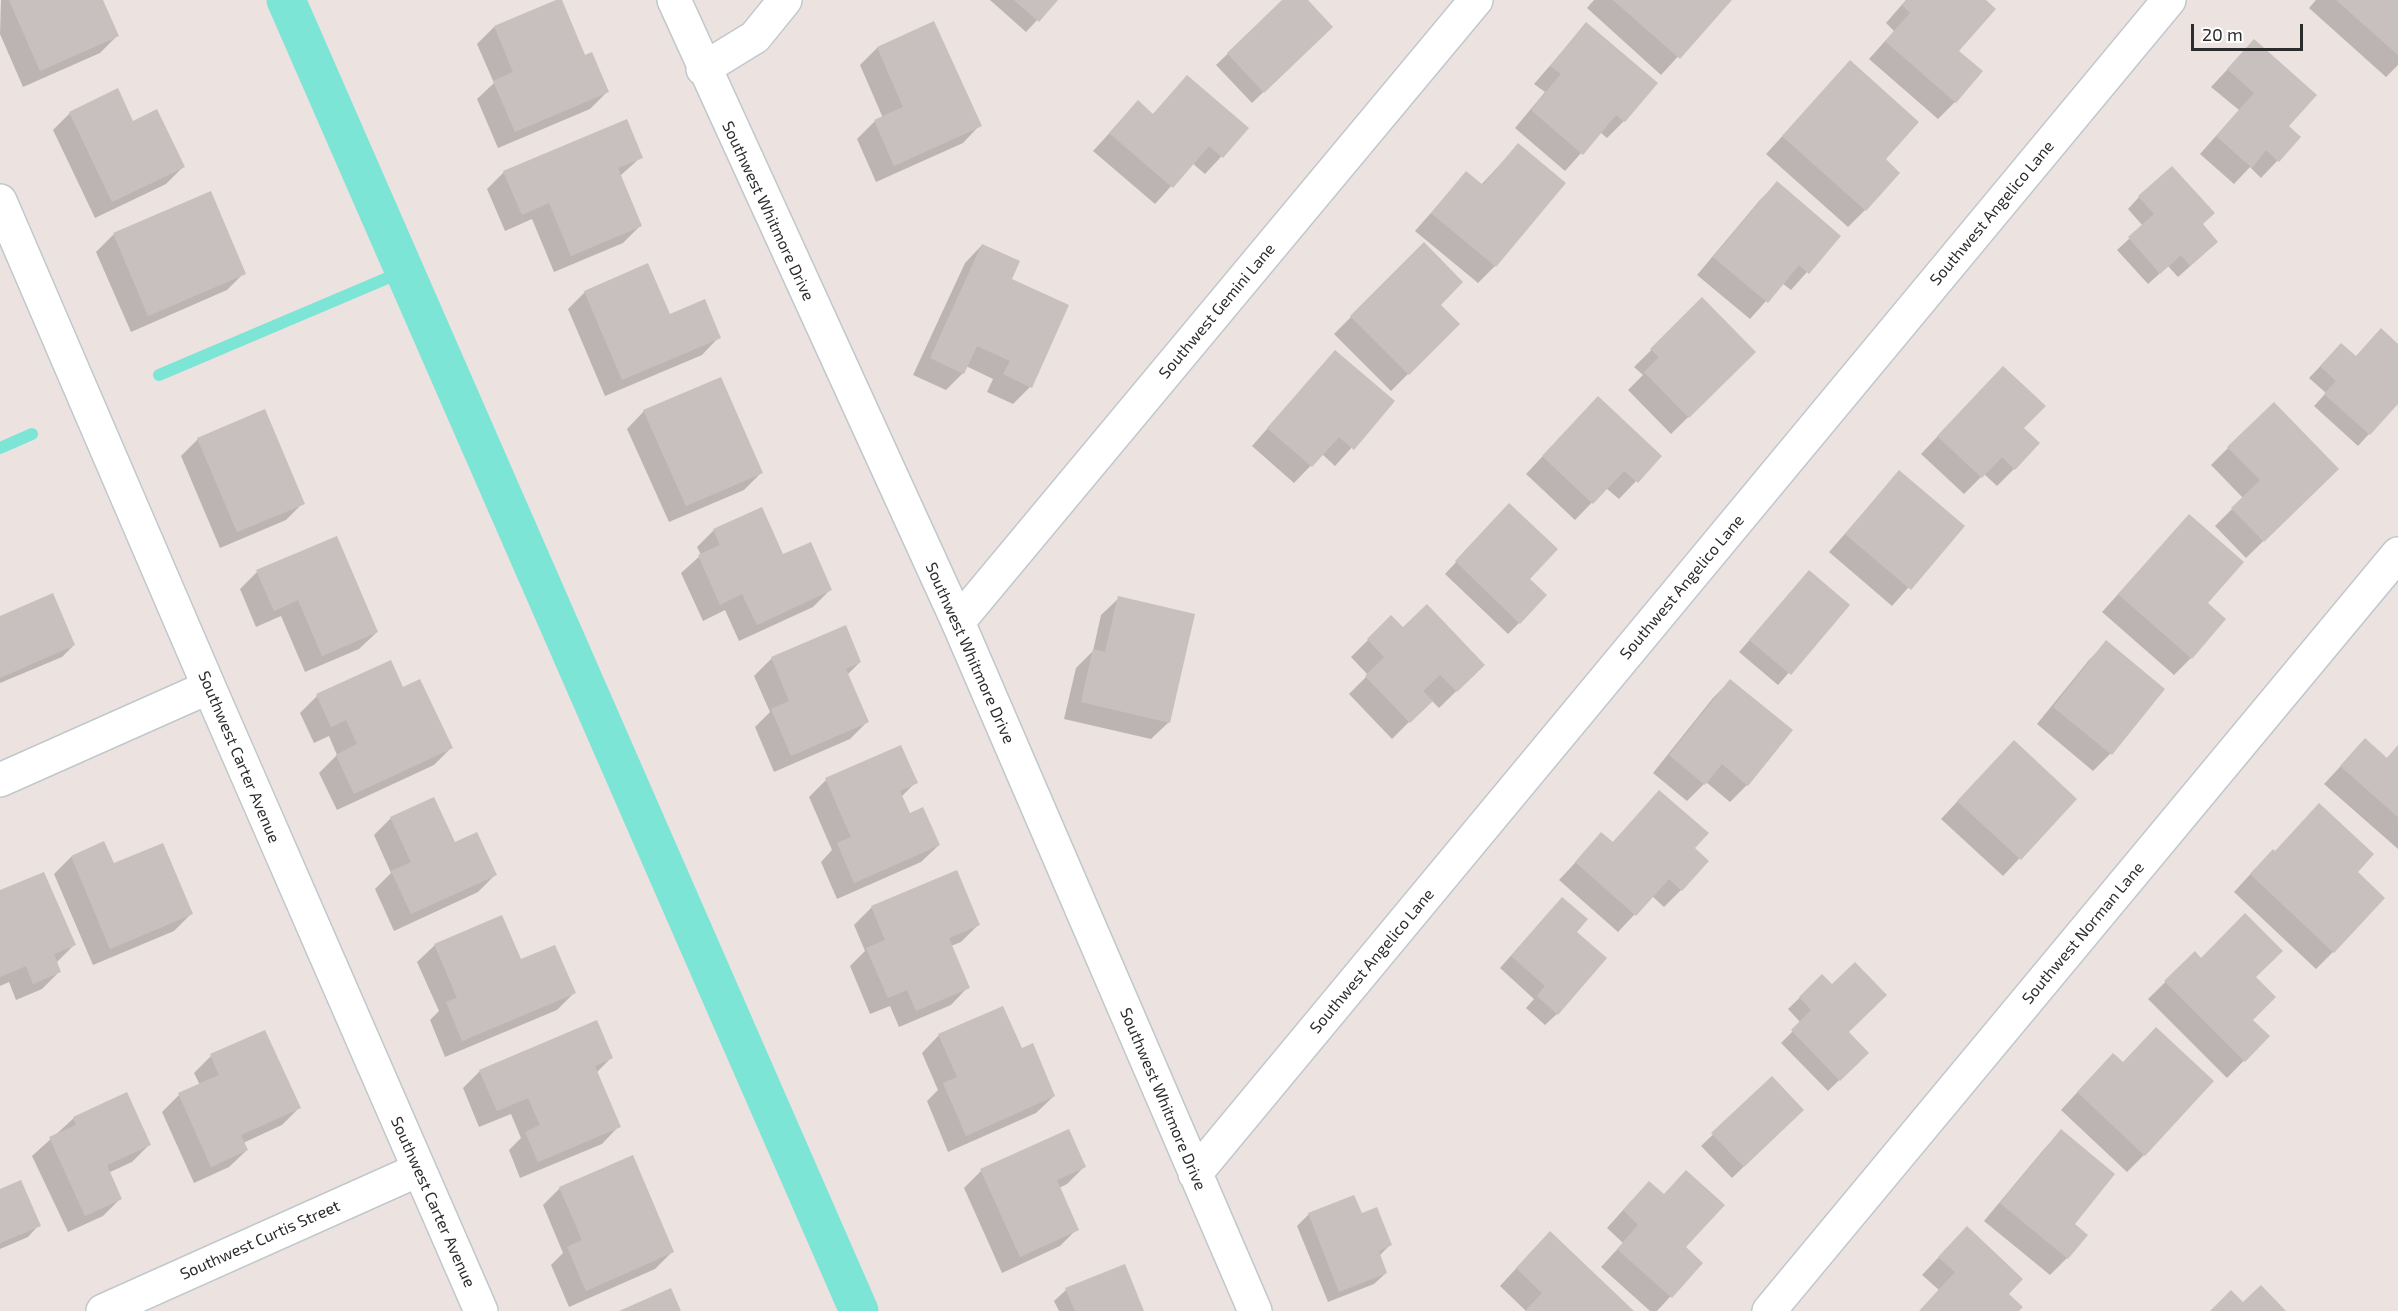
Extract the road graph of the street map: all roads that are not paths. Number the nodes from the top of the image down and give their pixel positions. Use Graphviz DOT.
graph roads {
  1 [pos="674,0"];
  2 [pos="785,0"];
  3 [pos="1476,0"];
  4 [pos="2169,0"];
  5 [pos="703,69"];
  6 [pos="0,201"];
  7 [pos="2398,554"];
  8 [pos="958,622"];
  9 [pos="208,687"];
  10 [pos="0,780"];
  11 [pos="418,1170"];
  12 [pos="1195,1174"];
  13 [pos="102,1311"];
  14 [pos="481,1311"];
  15 [pos="1255,1311"];
  16 [pos="1769,1311"];
  1 -- 5 [label="street, Southwest Whitmore Drive"];
  2 -- 5 [label="street"];
  3 -- 8 [label="street, Southwest Gemini Lane"];
  4 -- 12 [label="street, Southwest Angelico Lane"];
  5 -- 8 [label="street, Southwest Whitmore Drive"];
  6 -- 9 [label="street, Southwest Carter Avenue"];
  7 -- 16 [label="street, Southwest Norman Lane"];
  8 -- 12 [label="street, Southwest Whitmore Drive"];
  9 -- 10 [label="street"];
  9 -- 11 [label="street, Southwest Carter Avenue"];
  11 -- 13 [label="street, Southwest Curtis Street"];
  11 -- 14 [label="street, Southwest Carter Avenue"];
  12 -- 15 [label="street, Southwest Whitmore Drive"];
}
